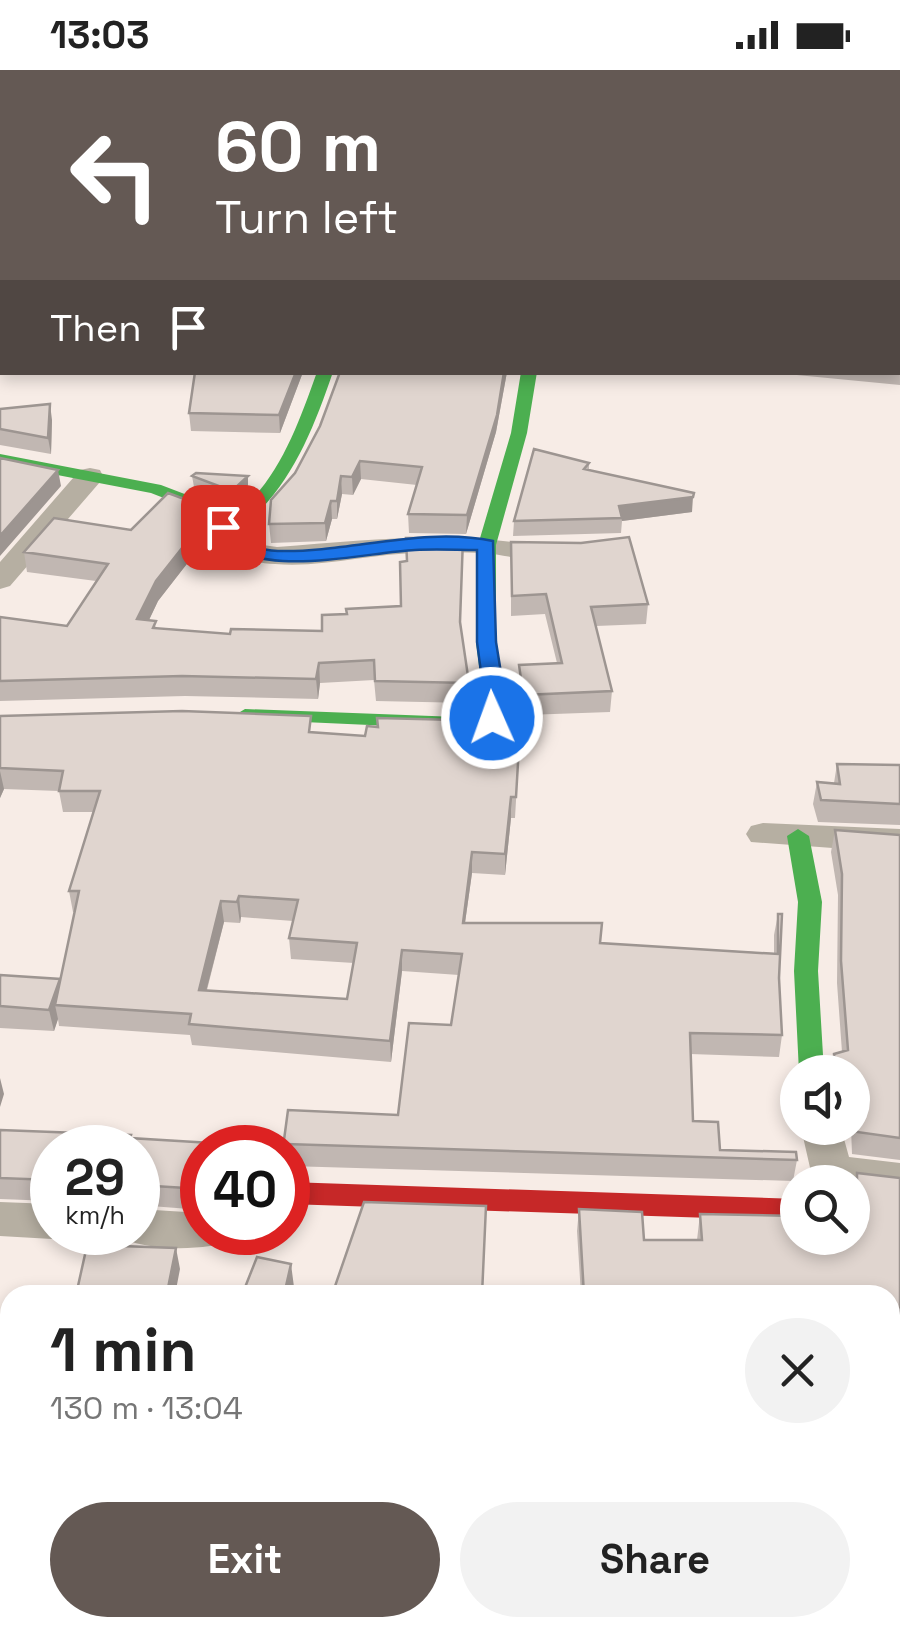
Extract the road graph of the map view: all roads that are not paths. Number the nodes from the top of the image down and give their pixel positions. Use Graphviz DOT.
graph roads {
  1 [pos="324,375"];
  2 [pos="529,375"];
  3 [pos="0,460"];
  4 [pos="90,476"];
  5 [pos="231,520"];
  6 [pos="487,545"];
  7 [pos="592,552"];
  8 [pos="0,580"];
  9 [pos="222,715"];
  10 [pos="763,834"];
  11 [pos="798,836"];
  12 [pos="900,842"];
  13 [pos="811,1055"];
  14 [pos="870,1179"];
  15 [pos="900,1180"];
  16 [pos="310,1195"];
  17 [pos="780,1209"];
  18 [pos="0,1219"];
  19 [pos="30,1220"];
  1 -- 5 [label="street"];
  2 -- 6 [label="street"];
  3 -- 4 [label="street"];
  4 -- 5 [label="street"];
  4 -- 8 [label="street"];
  5 -- 6 [label="street"];
  6 -- 7 [label="street"];
  6 -- 9 [label="street"];
  10 -- 11 [label="street"];
  11 -- 12 [label="street"];
  11 -- 13 [label="street"];
  14 -- 15 [label="street"];
  16 -- 17 [label="street"];
  18 -- 19 [label="street"];
}
